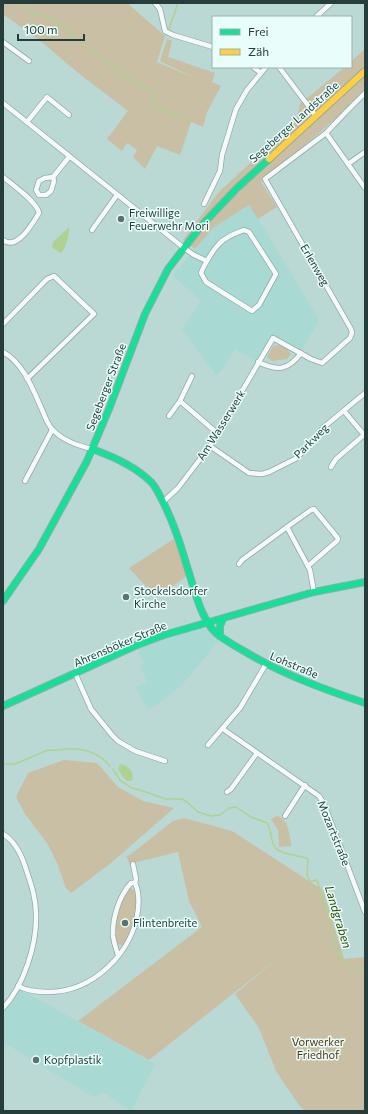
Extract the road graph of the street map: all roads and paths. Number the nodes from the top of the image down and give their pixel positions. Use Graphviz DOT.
graph roads {
  1 [pos="155,3"];
  2 [pos="331,3"];
  3 [pos="317,16"];
  4 [pos="3,42"];
  5 [pos="212,47"];
  6 [pos="29,61"];
  7 [pos="254,68"];
  8 [pos="265,68"];
  9 [pos="280,68"];
  10 [pos="365,71"];
  11 [pos="261,73"];
  12 [pos="365,93"];
  13 [pos="3,103"];
  14 [pos="69,114"];
  15 [pos="316,116"];
  16 [pos="27,122"];
  17 [pos="326,133"];
  18 [pos="365,152"];
  19 [pos="70,157"];
  20 [pos="348,164"];
  21 [pos="3,177"];
  22 [pos="53,177"];
  23 [pos="237,188"];
  24 [pos="365,188"];
  25 [pos="39,195"];
  26 [pos="118,195"];
  27 [pos="33,202"];
  28 [pos="204,204"];
  29 [pos="92,230"];
  30 [pos="3,240"];
  31 [pos="184,248"];
  32 [pos="207,262"];
  33 [pos="3,324"];
  34 [pos="273,338"];
  35 [pos="3,352"];
  36 [pos="301,353"];
  37 [pos="258,362"];
  38 [pos="192,376"];
  39 [pos="27,379"];
  40 [pos="365,392"];
  41 [pos="180,401"];
  42 [pos="344,411"];
  43 [pos="168,416"];
  44 [pos="52,430"];
  45 [pos="217,434"];
  46 [pos="365,435"];
  47 [pos="210,446"];
  48 [pos="92,449"];
  49 [pos="331,467"];
  50 [pos="25,482"];
  51 [pos="163,502"];
  52 [pos="287,528"];
  53 [pos="239,564"];
  54 [pos="308,566"];
  55 [pos="365,582"];
  56 [pos="314,592"];
  57 [pos="3,601"];
  58 [pos="223,618"];
  59 [pos="208,622"];
  60 [pos="220,636"];
  61 [pos="266,664"];
  62 [pos="75,673"];
  63 [pos="365,703"];
  64 [pos="3,706"];
  65 [pos="223,729"];
  66 [pos="208,746"];
  67 [pos="257,753"];
  68 [pos="166,761"];
  69 [pos="304,785"];
  70 [pos="227,792"];
  71 [pos="285,816"];
  72 [pos="3,834"];
  73 [pos="133,864"];
  74 [pos="135,883"];
  75 [pos="365,912"];
  76 [pos="118,955"];
  77 [pos="18,986"];
  78 [pos="3,1008"];
  1 -- 5 [label="street"];
  2 -- 3 [label="street"];
  4 -- 6 [label="street"];
  7 -- 11 [label="street"];
  8 -- 11 [label="street"];
  9 -- 15 [label="street"];
  10 -- 15 [label="main road, Segeberger Landstraße"];
  11 -- 28 [label="street"];
  12 -- 17 [label="street"];
  13 -- 16 [label="street"];
  14 -- 16 [label="street"];
  15 -- 23 [label="main road, Segeberger Landstraße"];
  16 -- 19 [label="street"];
  17 -- 20 [label="street"];
  17 -- 36 [label="street, Erlenweg"];
  18 -- 20 [label="street"];
  19 -- 22 [label="street"];
  19 -- 26 [label="street"];
  20 -- 24 [label="street"];
  21 -- 27 [label="street"];
  22 -- 25 [label="street"];
  22 -- 25 [label="street"];
  23 -- 31 [label="main road, Segeberger Straße"];
  25 -- 27 [label="street"];
  26 -- 29 [label="street"];
  26 -- 31 [label="street"];
  27 -- 30 [label="street"];
  31 -- 32 [label="street"];
  31 -- 48 [label="main road, Segeberger Straße"];
  32 -- 32 [label="street"];
  33 -- 39 [label="street"];
  34 -- 36 [label="street, Erlenweg"];
  34 -- 37 [label="street, Am Wasserwerk"];
  35 -- 39 [label="street"];
  36 -- 37 [label="street"];
  37 -- 45 [label="street, Am Wasserwerk"];
  38 -- 41 [label="street"];
  39 -- 44 [label="street"];
  40 -- 42 [label="street, Parkweg"];
  41 -- 43 [label="street"];
  41 -- 45 [label="street"];
  42 -- 46 [label="street"];
  42 -- 47 [label="street, Parkweg"];
  44 -- 48 [label="street"];
  44 -- 50 [label="street"];
  45 -- 47 [label="street, Am Wasserwerk"];
  46 -- 49 [label="street"];
  47 -- 51 [label="street, Am Wasserwerk"];
  48 -- 51 [label="main road, Lohstraße"];
  48 -- 57 [label="main road, Segeberger Straße"];
  51 -- 59 [label="main road, Lohstraße"];
  52 -- 53 [label="street"];
  52 -- 54 [label="street"];
  52 -- 54 [label="street"];
  54 -- 56 [label="street"];
  55 -- 56 [label="main road, Ahrensböker Straße"];
  56 -- 58 [label="main road, Ahrensböker Straße"];
  58 -- 59 [label="main road, Ahrensböker Straße"];
  58 -- 60 [label="main road"];
  59 -- 60 [label="main road, Lohstraße"];
  59 -- 62 [label="main road, Ahrensböker Straße"];
  60 -- 61 [label="main road, Lohstraße"];
  61 -- 63 [label="main road, Lohstraße"];
  61 -- 65 [label="street"];
  62 -- 64 [label="main road, Ahrensböker Straße"];
  62 -- 68 [label="street"];
  65 -- 66 [label="street"];
  65 -- 67 [label="street, Mozartstraße"];
  67 -- 69 [label="street, Mozartstraße"];
  67 -- 70 [label="street"];
  69 -- 71 [label="street"];
  69 -- 75 [label="street, Mozartstraße"];
  72 -- 77 [label="street"];
  73 -- 74 [label="street"];
  74 -- 76 [label="street"];
  74 -- 76 [label="street"];
  76 -- 77 [label="street"];
  77 -- 78 [label="street"];
}
